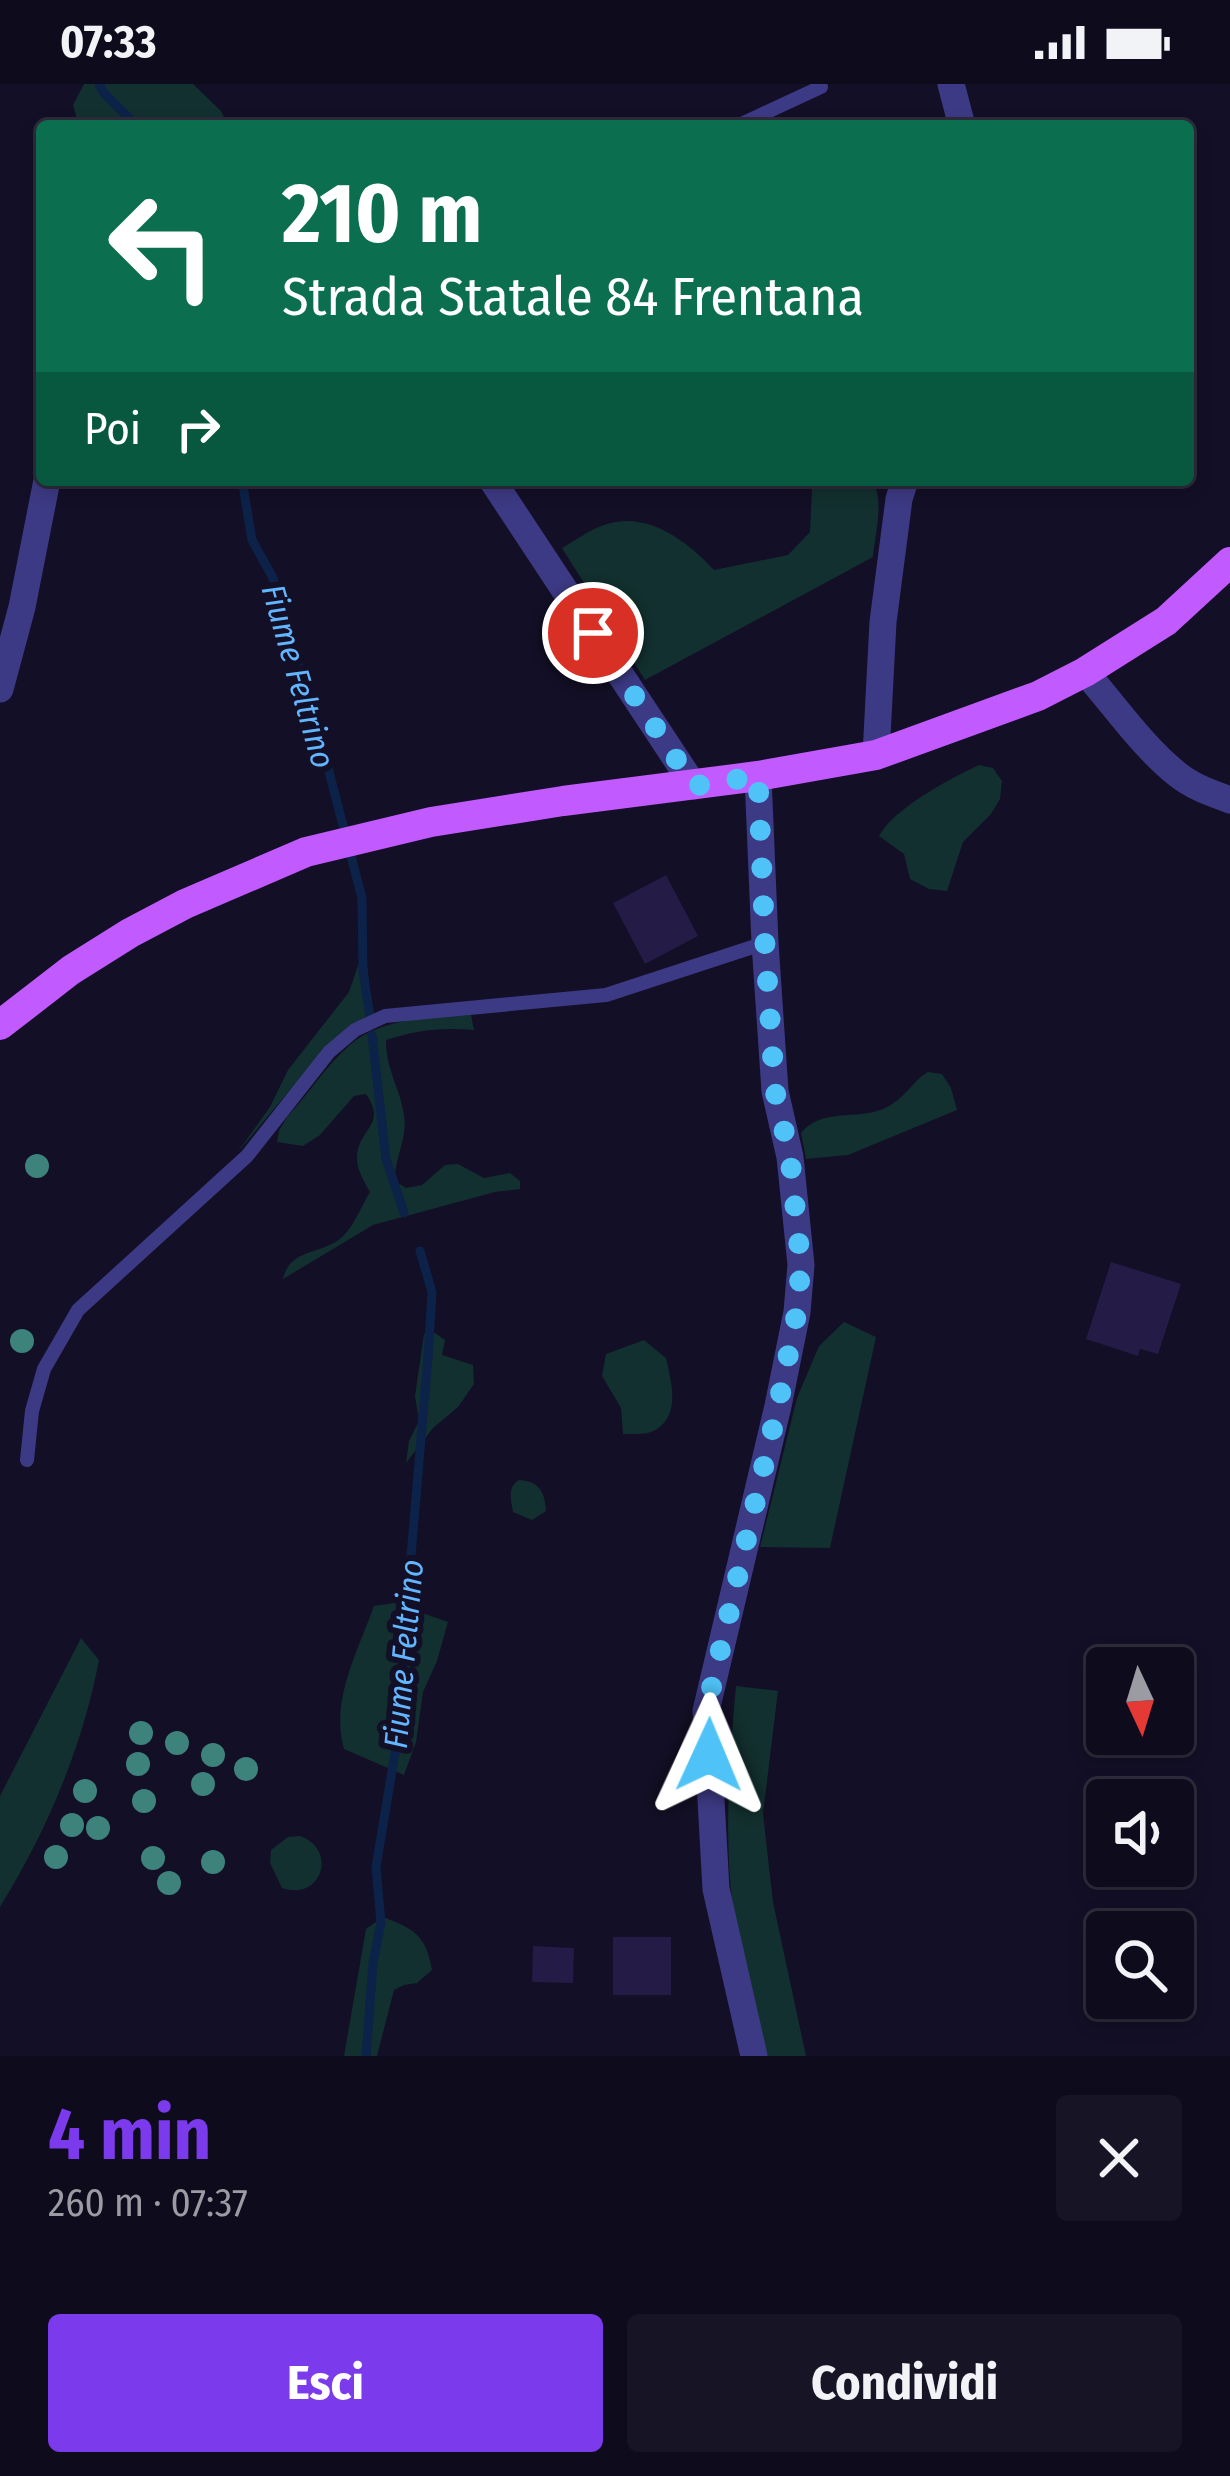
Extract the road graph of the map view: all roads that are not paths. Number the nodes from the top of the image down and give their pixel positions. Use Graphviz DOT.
graph roads {
  1 [pos="951,84"];
  2 [pos="821,87"];
  3 [pos="750,120"];
  4 [pos="960,120"];
  5 [pos="46,486"];
  6 [pos="496,486"];
  7 [pos="903,486"];
  8 [pos="1230,562"];
  9 [pos="1085,672"];
  10 [pos="0,688"];
  11 [pos="875,754"];
  12 [pos="758,776"];
  13 [pos="694,786"];
  14 [pos="1230,800"];
  15 [pos="765,944"];
  16 [pos="0,1025"];
  17 [pos="27,1460"];
  18 [pos="754,2056"];
  1 -- 4 [label="street"];
  2 -- 3 [label="lane"];
  5 -- 10 [label="street"];
  6 -- 13 [label="street"];
  7 -- 11 [label="street"];
  8 -- 9 [label="main road"];
  9 -- 11 [label="main road"];
  9 -- 14 [label="street"];
  11 -- 12 [label="main road"];
  12 -- 13 [label="main road"];
  12 -- 15 [label="street"];
  13 -- 16 [label="main road"];
  15 -- 17 [label="lane"];
  15 -- 18 [label="street"];
}
